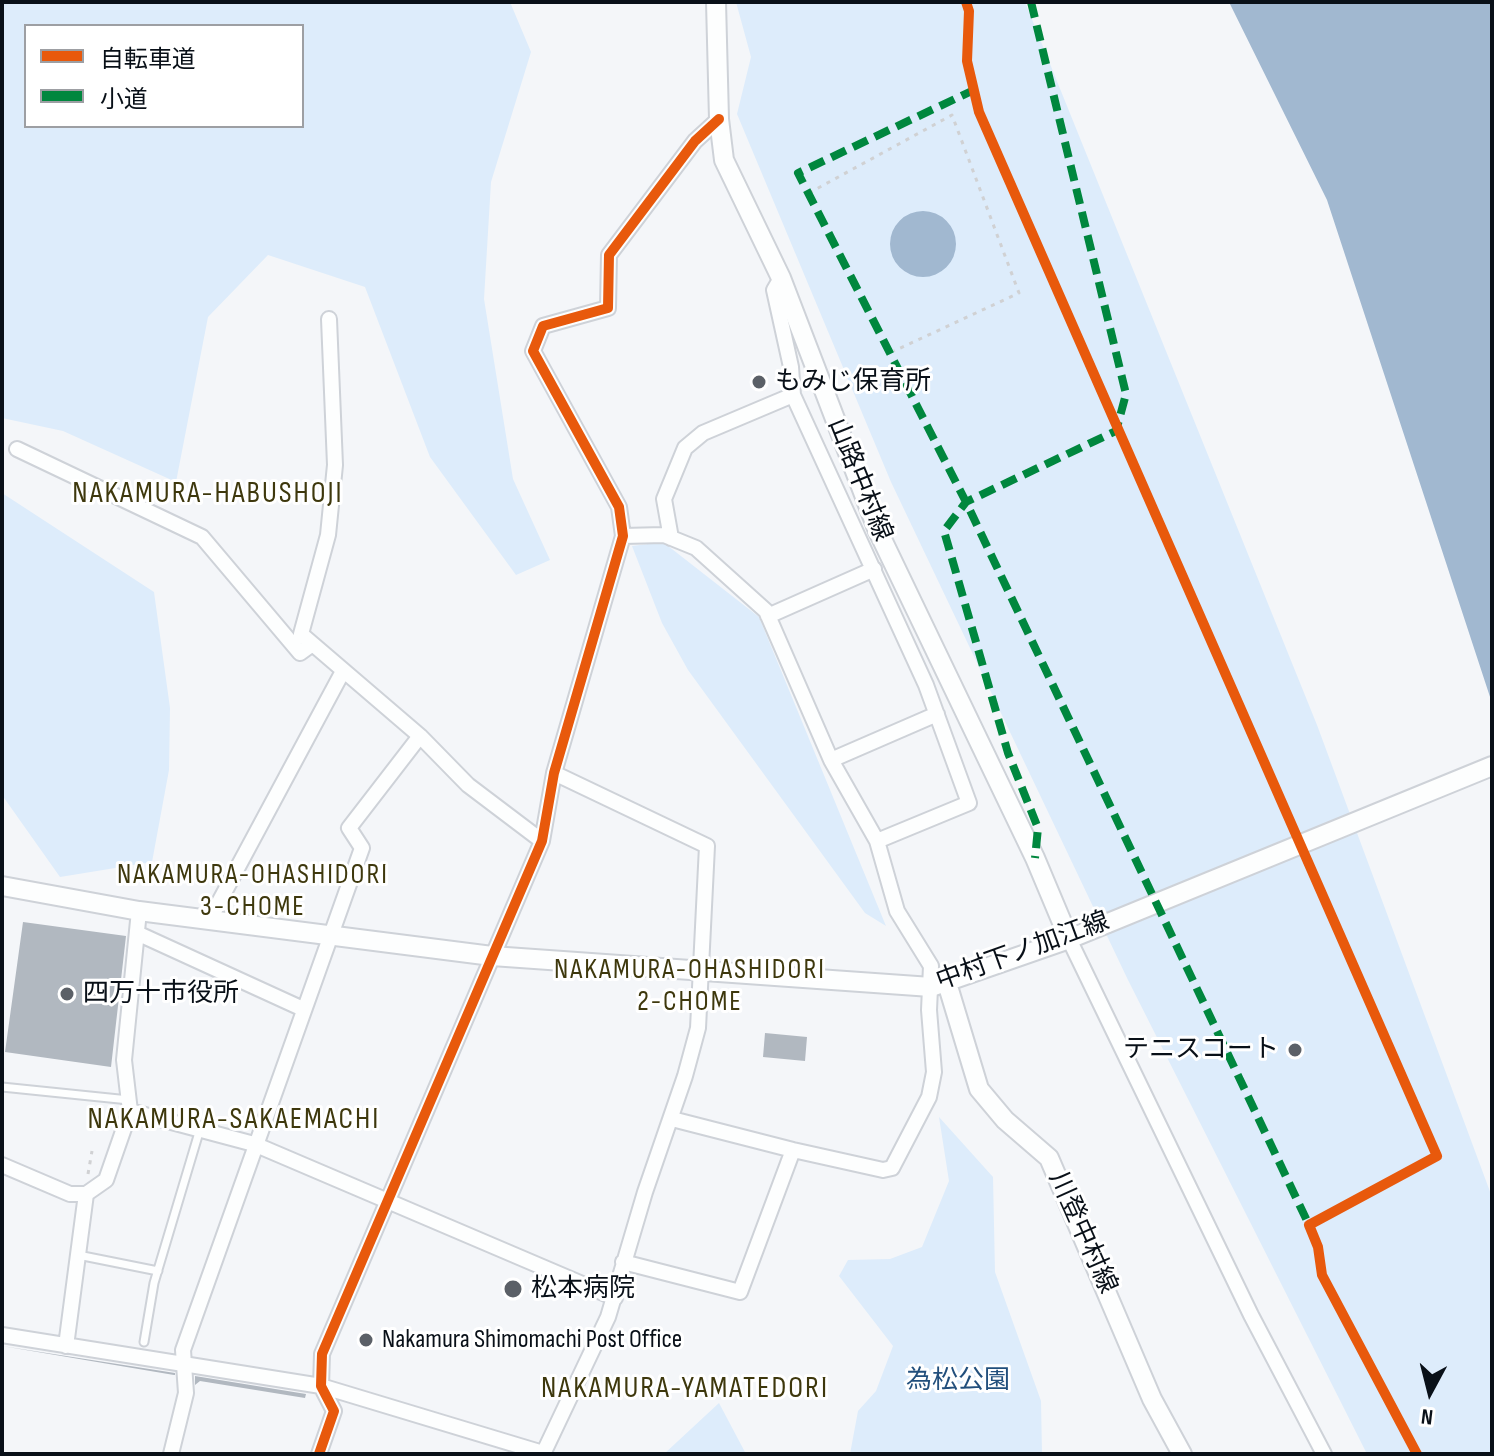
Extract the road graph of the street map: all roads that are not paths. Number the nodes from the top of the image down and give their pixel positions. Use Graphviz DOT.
graph roads {
  1 [pos="716,2"];
  2 [pos="719,119"];
  3 [pos="781,278"];
  4 [pos="329,319"];
  5 [pos="793,395"];
  6 [pos="17,449"];
  7 [pos="623,536"];
  8 [pos="671,538"];
  9 [pos="874,569"];
  10 [pos="768,616"];
  11 [pos="311,645"];
  12 [pos="342,673"];
  13 [pos="937,714"];
  14 [pos="420,736"];
  15 [pos="831,760"];
  16 [pos="1492,766"];
  17 [pos="554,773"];
  18 [pos="542,841"];
  19 [pos="877,841"];
  20 [pos="2,886"];
  21 [pos="139,911"];
  22 [pos="210,919"];
  23 [pos="139,934"];
  24 [pos="331,935"];
  25 [pos="1078,935"];
  26 [pos="492,956"];
  27 [pos="702,970"];
  28 [pos="939,985"];
  29 [pos="303,1009"];
  30 [pos="2,1087"];
  31 [pos="129,1105"];
  32 [pos="672,1119"];
  33 [pos="200,1129"];
  34 [pos="254,1144"];
  35 [pos="793,1150"];
  36 [pos="2,1165"];
  37 [pos="86,1194"];
  38 [pos="387,1201"];
  39 [pos="78,1255"];
  40 [pos="623,1262"];
  41 [pos="158,1271"];
  42 [pos="615,1298"];
  43 [pos="2,1335"];
  44 [pos="144,1342"];
  45 [pos="66,1346"];
  46 [pos="141,1359"];
  47 [pos="184,1366"];
  48 [pos="321,1386"];
  49 [pos="171,1454"];
  50 [pos="319,1454"];
  51 [pos="543,1454"];
  52 [pos="1182,1454"];
  53 [pos="1324,1454"];
  1 -- 2 [label="main road, 山路中村線"];
  2 -- 3 [label="main road, 山路中村線"];
  2 -- 7 [label="street"];
  3 -- 5 [label="street"];
  3 -- 25 [label="main road, 山路中村線"];
  4 -- 11 [label="street"];
  5 -- 8 [label="street"];
  5 -- 9 [label="street"];
  6 -- 11 [label="street"];
  7 -- 8 [label="street"];
  7 -- 17 [label="street"];
  8 -- 10 [label="street"];
  9 -- 10 [label="street"];
  9 -- 13 [label="street"];
  10 -- 15 [label="street"];
  11 -- 12 [label="street"];
  12 -- 14 [label="street"];
  12 -- 22 [label="street"];
  13 -- 15 [label="street"];
  13 -- 19 [label="street"];
  14 -- 18 [label="street"];
  14 -- 24 [label="street"];
  15 -- 19 [label="street"];
  16 -- 25 [label="main road, 中村下ノ加江線"];
  17 -- 18 [label="street"];
  17 -- 27 [label="street"];
  18 -- 26 [label="street"];
  19 -- 28 [label="street"];
  20 -- 21 [label="main road, 中村下ノ加江線"];
  21 -- 22 [label="main road, 中村下ノ加江線"];
  21 -- 23 [label="street"];
  22 -- 24 [label="main road, 中村下ノ加江線"];
  23 -- 29 [label="street"];
  23 -- 31 [label="street"];
  24 -- 26 [label="main road, 中村下ノ加江線"];
  24 -- 29 [label="street"];
  25 -- 28 [label="main road, 中村下ノ加江線"];
  25 -- 53 [label="street"];
  26 -- 27 [label="main road, 中村下ノ加江線"];
  26 -- 38 [label="street"];
  27 -- 28 [label="main road, 中村下ノ加江線"];
  27 -- 32 [label="street"];
  28 -- 35 [label="street"];
  28 -- 52 [label="main road, 川登中村線"];
  29 -- 34 [label="street"];
  30 -- 31 [label="lane"];
  31 -- 33 [label="street"];
  31 -- 37 [label="street"];
  32 -- 35 [label="street"];
  32 -- 40 [label="street"];
  33 -- 34 [label="street"];
  33 -- 41 [label="lane"];
  34 -- 38 [label="street"];
  34 -- 47 [label="street"];
  35 -- 40 [label="street"];
  36 -- 37 [label="street"];
  37 -- 39 [label="street"];
  38 -- 42 [label="street"];
  38 -- 48 [label="street"];
  39 -- 41 [label="lane"];
  39 -- 45 [label="street"];
  40 -- 42 [label="street"];
  41 -- 44 [label="lane"];
  42 -- 51 [label="street"];
  43 -- 45 [label="street"];
  44 -- 46 [label="street"];
  45 -- 46 [label="street"];
  46 -- 47 [label="street"];
  47 -- 48 [label="street"];
  47 -- 49 [label="street"];
  48 -- 50 [label="street"];
  48 -- 51 [label="street"];
}
